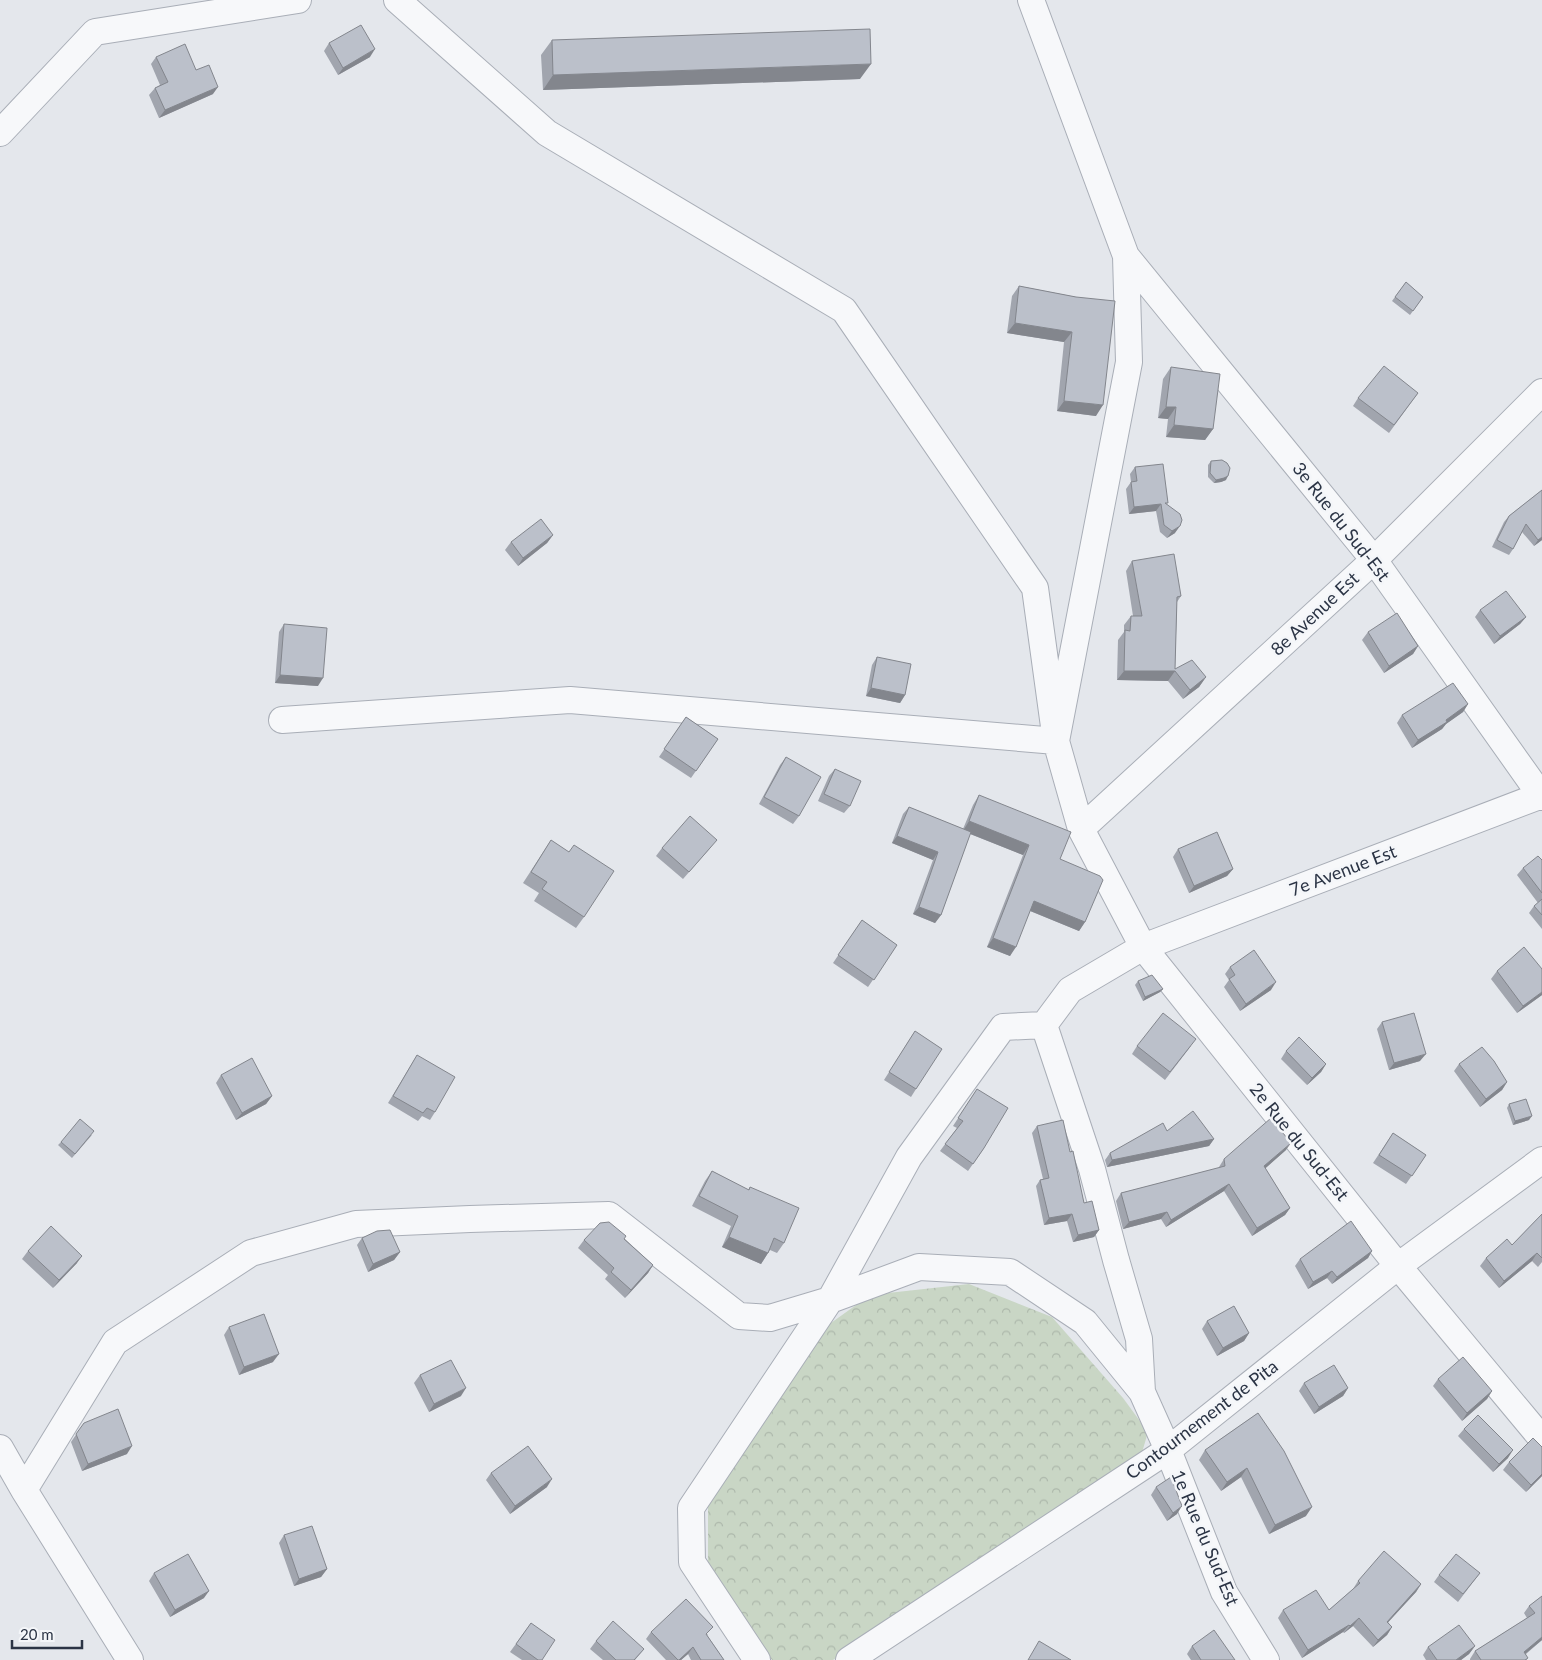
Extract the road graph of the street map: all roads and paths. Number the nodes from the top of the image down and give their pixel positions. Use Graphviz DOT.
graph roads {
  1 [pos="298,0"];
  2 [pos="397,0"];
  3 [pos="1031,0"];
  4 [pos="0,132"];
  5 [pos="1126,256"];
  6 [pos="1542,392"];
  7 [pos="1374,560"];
  8 [pos="282,720"];
  9 [pos="1056,741"];
  10 [pos="1542,796"];
  11 [pos="1081,829"];
  12 [pos="1143,947"];
  13 [pos="1044,1025"];
  14 [pos="1542,1160"];
  15 [pos="1398,1266"];
  16 [pos="830,1300"];
  17 [pos="1142,1392"];
  18 [pos="1542,1439"];
  19 [pos="0,1448"];
  20 [pos="1168,1450"];
  21 [pos="24,1490"];
  22 [pos="130,1660"];
  23 [pos="757,1660"];
  24 [pos="849,1660"];
  25 [pos="1266,1660"];
  1 -- 4 [label="street"];
  2 -- 9 [label="street, 2e Rue du Sud-Est"];
  3 -- 5 [label="street"];
  5 -- 7 [label="street, 3e Rue du Sud-Est"];
  5 -- 9 [label="street"];
  6 -- 7 [label="street, 8e Avenue Est"];
  7 -- 10 [label="street, 3e Rue du Sud-Est"];
  7 -- 11 [label="street, 8e Avenue Est"];
  8 -- 9 [label="street"];
  9 -- 11 [label="street, 2e Rue du Sud-Est"];
  10 -- 12 [label="street, 7e Avenue Est"];
  11 -- 12 [label="street, 2e Rue du Sud-Est"];
  12 -- 13 [label="street, 7e Avenue Est"];
  12 -- 15 [label="street, 2e Rue du Sud-Est"];
  13 -- 16 [label="street"];
  13 -- 17 [label="street"];
  14 -- 15 [label="street, Contournement de Pita"];
  15 -- 18 [label="street, 2e Rue du Sud-Est"];
  15 -- 20 [label="street, Contournement de Pita"];
  16 -- 17 [label="street, 1e Rue du Sud-Est"];
  16 -- 21 [label="street, 1e Rue du Sud-Est"];
  16 -- 23 [label="street"];
  17 -- 20 [label="street, 1e Rue du Sud-Est"];
  19 -- 21 [label="street"];
  20 -- 24 [label="street, Contournement de Pita"];
  20 -- 25 [label="street, 1e Rue du Sud-Est"];
  21 -- 22 [label="street"];
}
